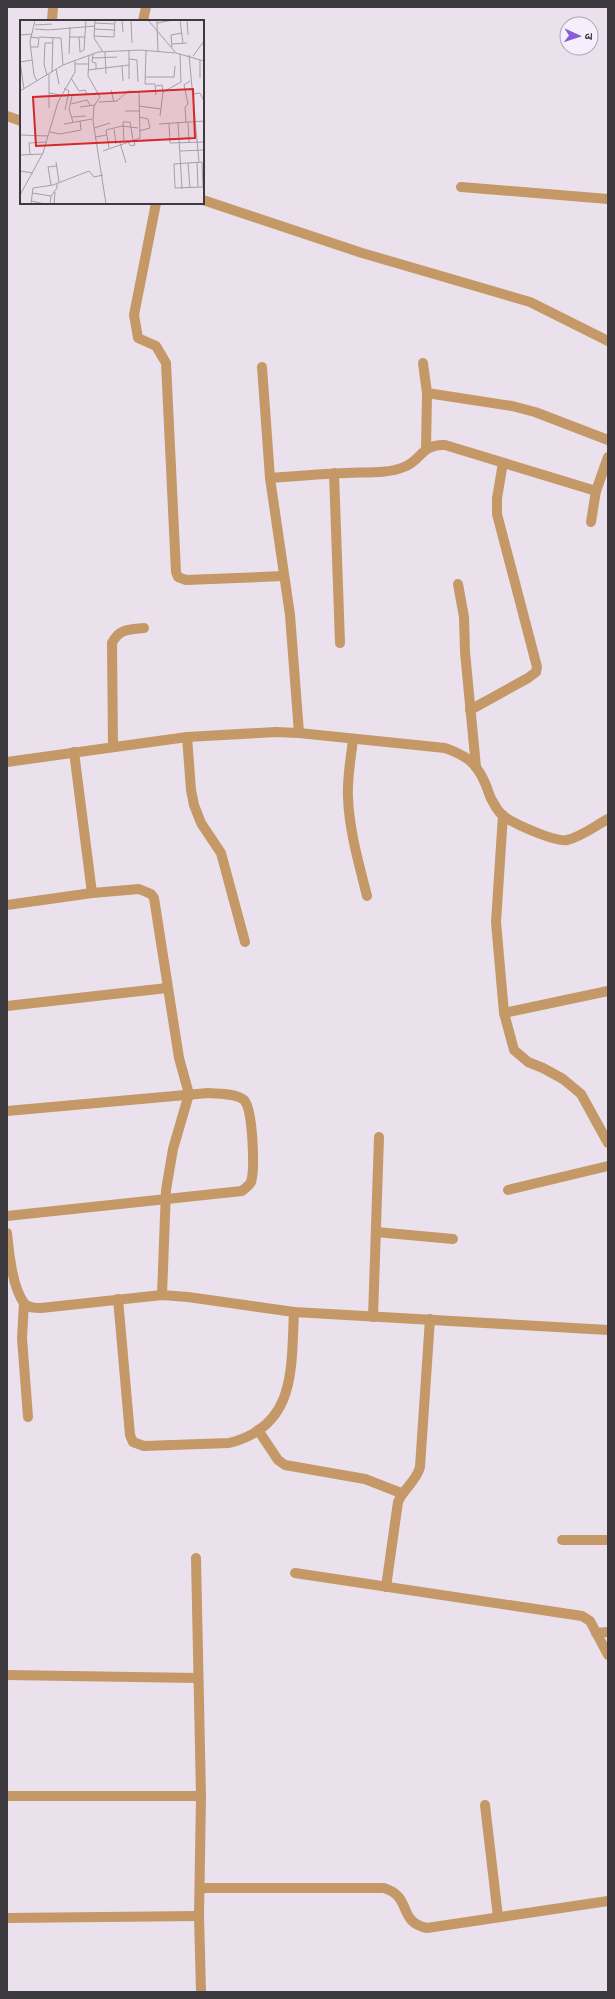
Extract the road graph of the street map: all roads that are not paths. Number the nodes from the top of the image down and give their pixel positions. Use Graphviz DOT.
graph roads {
  1 [pos="53,7"];
  2 [pos="146,7"];
  3 [pos="52,20"];
  4 [pos="143,20"];
  5 [pos="7,116"];
  6 [pos="20,121"];
  7 [pos="461,187"];
  8 [pos="608,199"];
  9 [pos="204,200"];
  10 [pos="156,204"];
  11 [pos="608,341"];
  12 [pos="423,363"];
  13 [pos="262,367"];
  14 [pos="427,393"];
  15 [pos="608,440"];
  16 [pos="426,449"];
  17 [pos="608,457"];
  18 [pos="503,463"];
  19 [pos="334,473"];
  20 [pos="270,478"];
  21 [pos="596,491"];
  22 [pos="591,522"];
  23 [pos="284,576"];
  24 [pos="458,584"];
  25 [pos="144,628"];
  26 [pos="340,643"];
  27 [pos="470,710"];
  28 [pos="299,733"];
  29 [pos="187,737"];
  30 [pos="353,739"];
  31 [pos="114,747"];
  32 [pos="74,752"];
  33 [pos="7,762"];
  34 [pos="476,767"];
  35 [pos="502,815"];
  36 [pos="608,819"];
  37 [pos="92,893"];
  38 [pos="367,896"];
  39 [pos="7,905"];
  40 [pos="245,942"];
  41 [pos="167,988"];
  42 [pos="608,990"];
  43 [pos="7,1006"];
  44 [pos="504,1013"];
  45 [pos="189,1094"];
  46 [pos="7,1111"];
  47 [pos="379,1137"];
  48 [pos="608,1143"];
  49 [pos="608,1166"];
  50 [pos="508,1190"];
  51 [pos="165,1200"];
  52 [pos="7,1216"];
  53 [pos="376,1232"];
  54 [pos="7,1233"];
  55 [pos="454,1239"];
  56 [pos="10,1276"];
  57 [pos="162,1295"];
  58 [pos="118,1299"];
  59 [pos="24,1303"];
  60 [pos="294,1312"];
  61 [pos="373,1317"];
  62 [pos="430,1320"];
  63 [pos="608,1330"];
  64 [pos="28,1417"];
  65 [pos="258,1430"];
  66 [pos="401,1493"];
  67 [pos="562,1540"];
  68 [pos="608,1540"];
  69 [pos="196,1558"];
  70 [pos="295,1573"];
  71 [pos="386,1587"];
  72 [pos="608,1632"];
  73 [pos="596,1633"];
  74 [pos="608,1655"];
  75 [pos="7,1675"];
  76 [pos="197,1678"];
  77 [pos="7,1796"];
  78 [pos="201,1796"];
  79 [pos="485,1806"];
  80 [pos="200,1888"];
  81 [pos="608,1901"];
  82 [pos="199,1916"];
  83 [pos="498,1917"];
  84 [pos="7,1918"];
  85 [pos="201,1992"];
  1 -- 3 [label="street"];
  2 -- 4 [label="street"];
  5 -- 6 [label="street"];
  7 -- 8 [label="street"];
  9 -- 11 [label="street"];
  10 -- 23 [label="street"];
  12 -- 14 [label="street"];
  13 -- 20 [label="street"];
  14 -- 15 [label="street"];
  14 -- 16 [label="street"];
  16 -- 18 [label="street"];
  16 -- 19 [label="street"];
  17 -- 21 [label="street"];
  18 -- 21 [label="street"];
  18 -- 27 [label="street"];
  19 -- 20 [label="street"];
  19 -- 26 [label="street"];
  20 -- 23 [label="street"];
  21 -- 22 [label="street"];
  23 -- 28 [label="street"];
  24 -- 27 [label="street"];
  25 -- 31 [label="street"];
  27 -- 34 [label="street"];
  28 -- 29 [label="street"];
  28 -- 30 [label="street"];
  29 -- 31 [label="street"];
  29 -- 40 [label="street"];
  30 -- 34 [label="street"];
  30 -- 38 [label="street"];
  31 -- 32 [label="street"];
  32 -- 33 [label="street"];
  32 -- 37 [label="street"];
  34 -- 35 [label="street"];
  35 -- 36 [label="street"];
  35 -- 44 [label="street"];
  37 -- 39 [label="street"];
  37 -- 41 [label="street"];
  41 -- 43 [label="street"];
  41 -- 45 [label="street"];
  42 -- 44 [label="street"];
  44 -- 48 [label="street"];
  45 -- 46 [label="street"];
  45 -- 51 [label="street"];
  45 -- 51 [label="street"];
  47 -- 53 [label="street"];
  49 -- 50 [label="street"];
  51 -- 52 [label="street"];
  51 -- 57 [label="street"];
  53 -- 55 [label="street"];
  53 -- 61 [label="street"];
  54 -- 56 [label="street"];
  56 -- 59 [label="street"];
  57 -- 58 [label="street"];
  57 -- 60 [label="street"];
  58 -- 59 [label="street"];
  58 -- 65 [label="street"];
  59 -- 64 [label="street"];
  60 -- 61 [label="street"];
  60 -- 65 [label="street"];
  61 -- 62 [label="street"];
  62 -- 63 [label="street"];
  62 -- 66 [label="street"];
  65 -- 66 [label="street"];
  66 -- 71 [label="street"];
  67 -- 68 [label="street"];
  69 -- 76 [label="street"];
  70 -- 71 [label="street"];
  71 -- 73 [label="street"];
  72 -- 73 [label="street"];
  73 -- 74 [label="street"];
  75 -- 76 [label="street"];
  76 -- 78 [label="street"];
  77 -- 78 [label="street"];
  78 -- 80 [label="street"];
  79 -- 83 [label="street"];
  80 -- 82 [label="street"];
  80 -- 83 [label="street"];
  81 -- 83 [label="street"];
  82 -- 84 [label="street"];
  82 -- 85 [label="street"];
}
